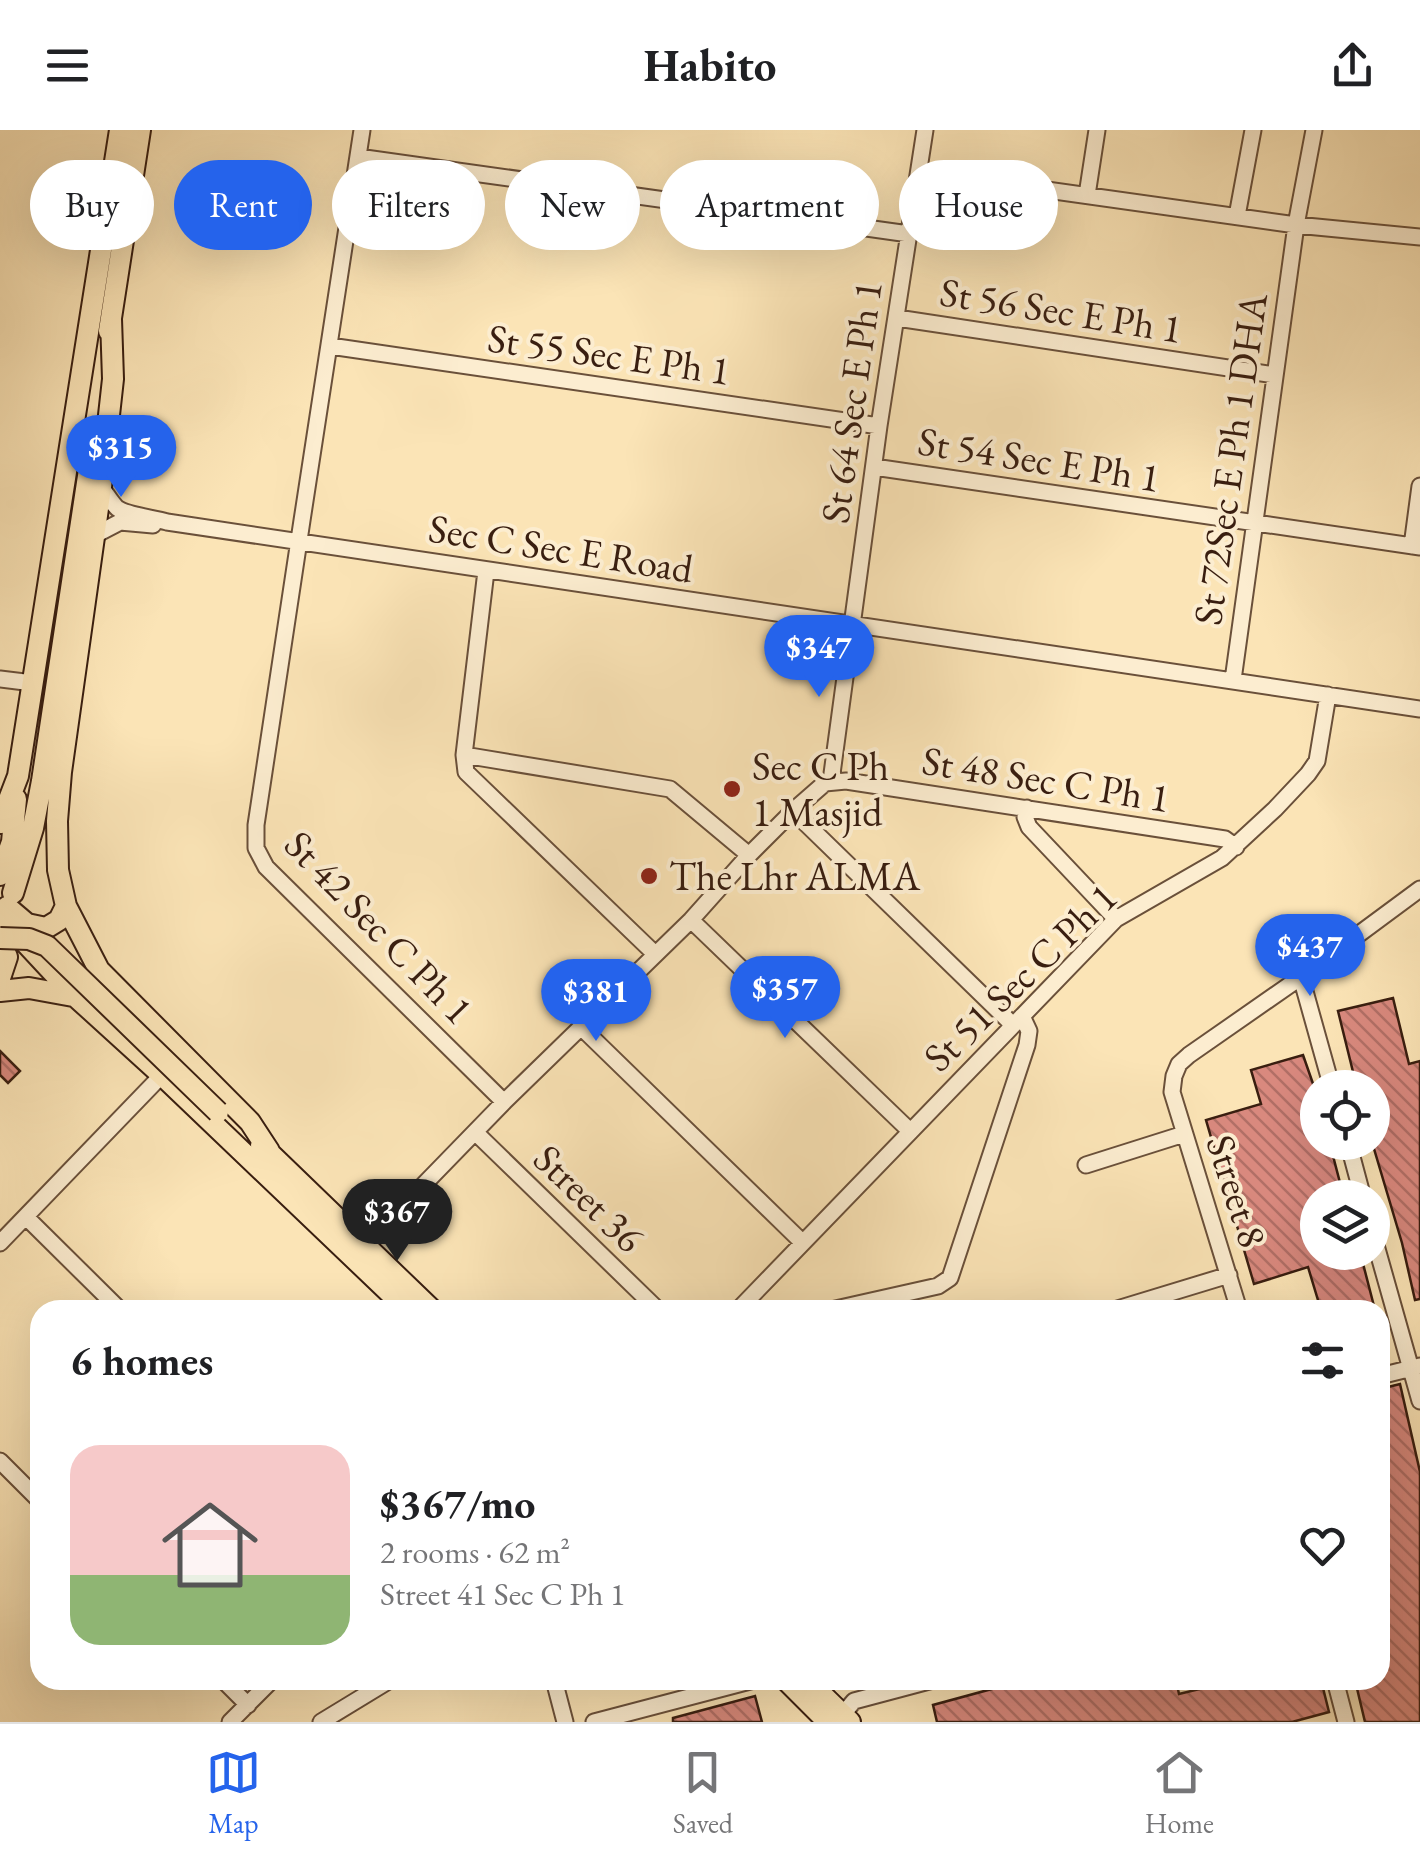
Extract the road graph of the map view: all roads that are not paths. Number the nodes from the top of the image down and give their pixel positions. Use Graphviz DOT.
graph roads {
  1 [pos="140,130"];
  2 [pos="362,130"];
  3 [pos="925,130"];
  4 [pos="1097,130"];
  5 [pos="1252,130"];
  6 [pos="1314,130"];
  7 [pos="118,133"];
  8 [pos="358,157"];
  9 [pos="920,160"];
  10 [pos="1058,191"];
  11 [pos="1087,195"];
  12 [pos="1237,216"];
  13 [pos="1296,226"];
  14 [pos="899,233"];
  15 [pos="1420,237"];
  16 [pos="907,250"];
  17 [pos="896,318"];
  18 [pos="111,319"];
  19 [pos="330,346"];
  20 [pos="1275,374"];
  21 [pos="879,426"];
  22 [pos="874,467"];
  23 [pos="1420,486"];
  24 [pos="101,487"];
  25 [pos="167,522"];
  26 [pos="1254,524"];
  27 [pos="94,535"];
  28 [pos="298,541"];
  29 [pos="1416,547"];
  30 [pos="486,570"];
  31 [pos="852,625"];
  32 [pos="0,678"];
  33 [pos="1233,680"];
  34 [pos="33,684"];
  35 [pos="1328,696"];
  36 [pos="1420,709"];
  37 [pos="464,755"];
  38 [pos="18,776"];
  39 [pos="832,781"];
  40 [pos="1027,808"];
  41 [pos="793,811"];
  42 [pos="0,824"];
  43 [pos="1236,847"];
  44 [pos="748,855"];
  45 [pos="0,875"];
  46 [pos="1420,890"];
  47 [pos="4,903"];
  48 [pos="66,906"];
  49 [pos="1116,918"];
  50 [pos="691,920"];
  51 [pos="0,939"];
  52 [pos="655,954"];
  53 [pos="1302,977"];
  54 [pos="0,978"];
  55 [pos="0,991"];
  56 [pos="75,996"];
  57 [pos="1018,1021"];
  58 [pos="581,1027"];
  59 [pos="1327,1070"];
  60 [pos="162,1075"];
  61 [pos="504,1102"];
  62 [pos="910,1130"];
  63 [pos="476,1133"];
  64 [pos="1184,1134"];
  65 [pos="269,1152"];
  66 [pos="1086,1165"];
  67 [pos="26,1217"];
  68 [pos="802,1242"];
  69 [pos="0,1243"];
  70 [pos="366,1244"];
  71 [pos="1385,1270"];
  72 [pos="1229,1274"];
  73 [pos="110,1300"];
  74 [pos="398,1300"];
  75 [pos="422,1300"];
  76 [pos="648,1300"];
  77 [pos="747,1300"];
  78 [pos="875,1300"];
  79 [pos="1158,1300"];
  80 [pos="1236,1300"];
  81 [pos="1416,1367"];
  82 [pos="1390,1374"];
  83 [pos="1420,1401"];
  84 [pos="0,1461"];
  85 [pos="30,1490"];
  86 [pos="233,1690"];
  87 [pos="262,1690"];
  88 [pos="374,1690"];
  89 [pos="557,1690"];
  90 [pos="716,1690"];
  91 [pos="800,1690"];
  92 [pos="816,1690"];
  93 [pos="895,1690"];
  94 [pos="1338,1690"];
  95 [pos="248,1704"];
  96 [pos="840,1720"];
  97 [pos="230,1722"];
  98 [pos="321,1722"];
  99 [pos="565,1722"];
  100 [pos="594,1722"];
  101 [pos="1346,1722"];
  1 -- 18 [label="main road"];
  2 -- 8 [label="street"];
  3 -- 9 [label="street, St 64 Sec E Ph 1"];
  4 -- 11 [label="street"];
  5 -- 12 [label="street"];
  6 -- 13 [label="street, St 72Sec E Ph 1 DHA"];
  7 -- 34 [label="main road"];
  8 -- 14 [label="street"];
  8 -- 19 [label="street"];
  10 -- 11 [label="street"];
  11 -- 12 [label="street"];
  12 -- 13 [label="street"];
  13 -- 15 [label="street"];
  13 -- 20 [label="street, St 72Sec E Ph 1 DHA"];
  16 -- 17 [label="street, St 64 Sec E Ph 1"];
  17 -- 20 [label="street, St 56 Sec E Ph 1"];
  17 -- 21 [label="street, St 64 Sec E Ph 1"];
  18 -- 24 [label="main road"];
  18 -- 47 [label="main road"];
  19 -- 21 [label="street, St 55 Sec E Ph 1"];
  19 -- 28 [label="street"];
  20 -- 26 [label="street, St 72Sec E Ph 1 DHA"];
  21 -- 22 [label="street, St 64 Sec E Ph 1"];
  22 -- 26 [label="street, St 54 Sec E Ph 1"];
  22 -- 31 [label="street, St 64 Sec E Ph 1"];
  23 -- 29 [label="street"];
  24 -- 25 [label="street, Sec C Sec E Road"];
  24 -- 27 [label="main road"];
  25 -- 27 [label="street, Sec C Sec E Road"];
  25 -- 28 [label="street, Sec C Sec E Road"];
  26 -- 29 [label="street, St 54 Sec E Ph 1"];
  26 -- 33 [label="street, St 72Sec E Ph 1 DHA"];
  27 -- 48 [label="main road"];
  28 -- 30 [label="street, Sec C Sec E Road"];
  28 -- 61 [label="street, St 42 Sec C Ph 1"];
  30 -- 31 [label="street, Sec C Sec E Road"];
  30 -- 37 [label="street"];
  31 -- 33 [label="street, Sec C Sec E Road"];
  31 -- 39 [label="street, St 64 Sec E Ph 1"];
  32 -- 34 [label="street"];
  33 -- 35 [label="street, Sec C Sec E Road"];
  34 -- 38 [label="main road"];
  35 -- 36 [label="street, Sec C Sec E Road"];
  35 -- 43 [label="street, St 51 Sec C Ph 1"];
  37 -- 44 [label="street"];
  37 -- 52 [label="street"];
  38 -- 42 [label="main road"];
  38 -- 45 [label="main road"];
  39 -- 40 [label="street, St 48 Sec C Ph 1"];
  39 -- 41 [label="street"];
  40 -- 43 [label="street, St 48 Sec C Ph 1"];
  40 -- 49 [label="street"];
  41 -- 44 [label="street"];
  41 -- 57 [label="street"];
  43 -- 49 [label="street, St 51 Sec C Ph 1"];
  44 -- 50 [label="street"];
  46 -- 53 [label="street"];
  47 -- 48 [label="main road"];
  47 -- 56 [label="main road"];
  48 -- 65 [label="main road"];
  49 -- 57 [label="street, St 51 Sec C Ph 1"];
  50 -- 52 [label="street"];
  50 -- 62 [label="street"];
  51 -- 54 [label="main road"];
  51 -- 65 [label="main road, bridge"];
  52 -- 58 [label="street"];
  53 -- 59 [label="street"];
  53 -- 64 [label="street, Street 8"];
  55 -- 56 [label="main road"];
  56 -- 60 [label="main road"];
  57 -- 62 [label="street, St 51 Sec C Ph 1"];
  57 -- 78 [label="street"];
  58 -- 61 [label="street"];
  58 -- 68 [label="street"];
  60 -- 67 [label="street"];
  60 -- 74 [label="main road"];
  61 -- 63 [label="street"];
  62 -- 68 [label="street, St 51 Sec C Ph 1"];
  63 -- 70 [label="street"];
  63 -- 76 [label="street, Street 36"];
  64 -- 66 [label="street"];
  64 -- 72 [label="street, Street 8"];
  65 -- 70 [label="main road"];
  67 -- 69 [label="street"];
  67 -- 73 [label="street"];
  68 -- 77 [label="street, St 51 Sec C Ph 1"];
  70 -- 75 [label="main road"];
  71 -- 81 [label="street"];
  72 -- 79 [label="street"];
  72 -- 80 [label="street, Street 8"];
  81 -- 82 [label="street"];
  81 -- 83 [label="street"];
  84 -- 85 [label="street"];
  86 -- 95 [label="street"];
  87 -- 95 [label="street"];
  88 -- 98 [label="street"];
  89 -- 99 [label="street"];
  90 -- 100 [label="street"];
  91 -- 96 [label="main road"];
  92 -- 96 [label="main road"];
  93 -- 96 [label="street"];
  94 -- 101 [label="street"];
  95 -- 97 [label="street"];
}
